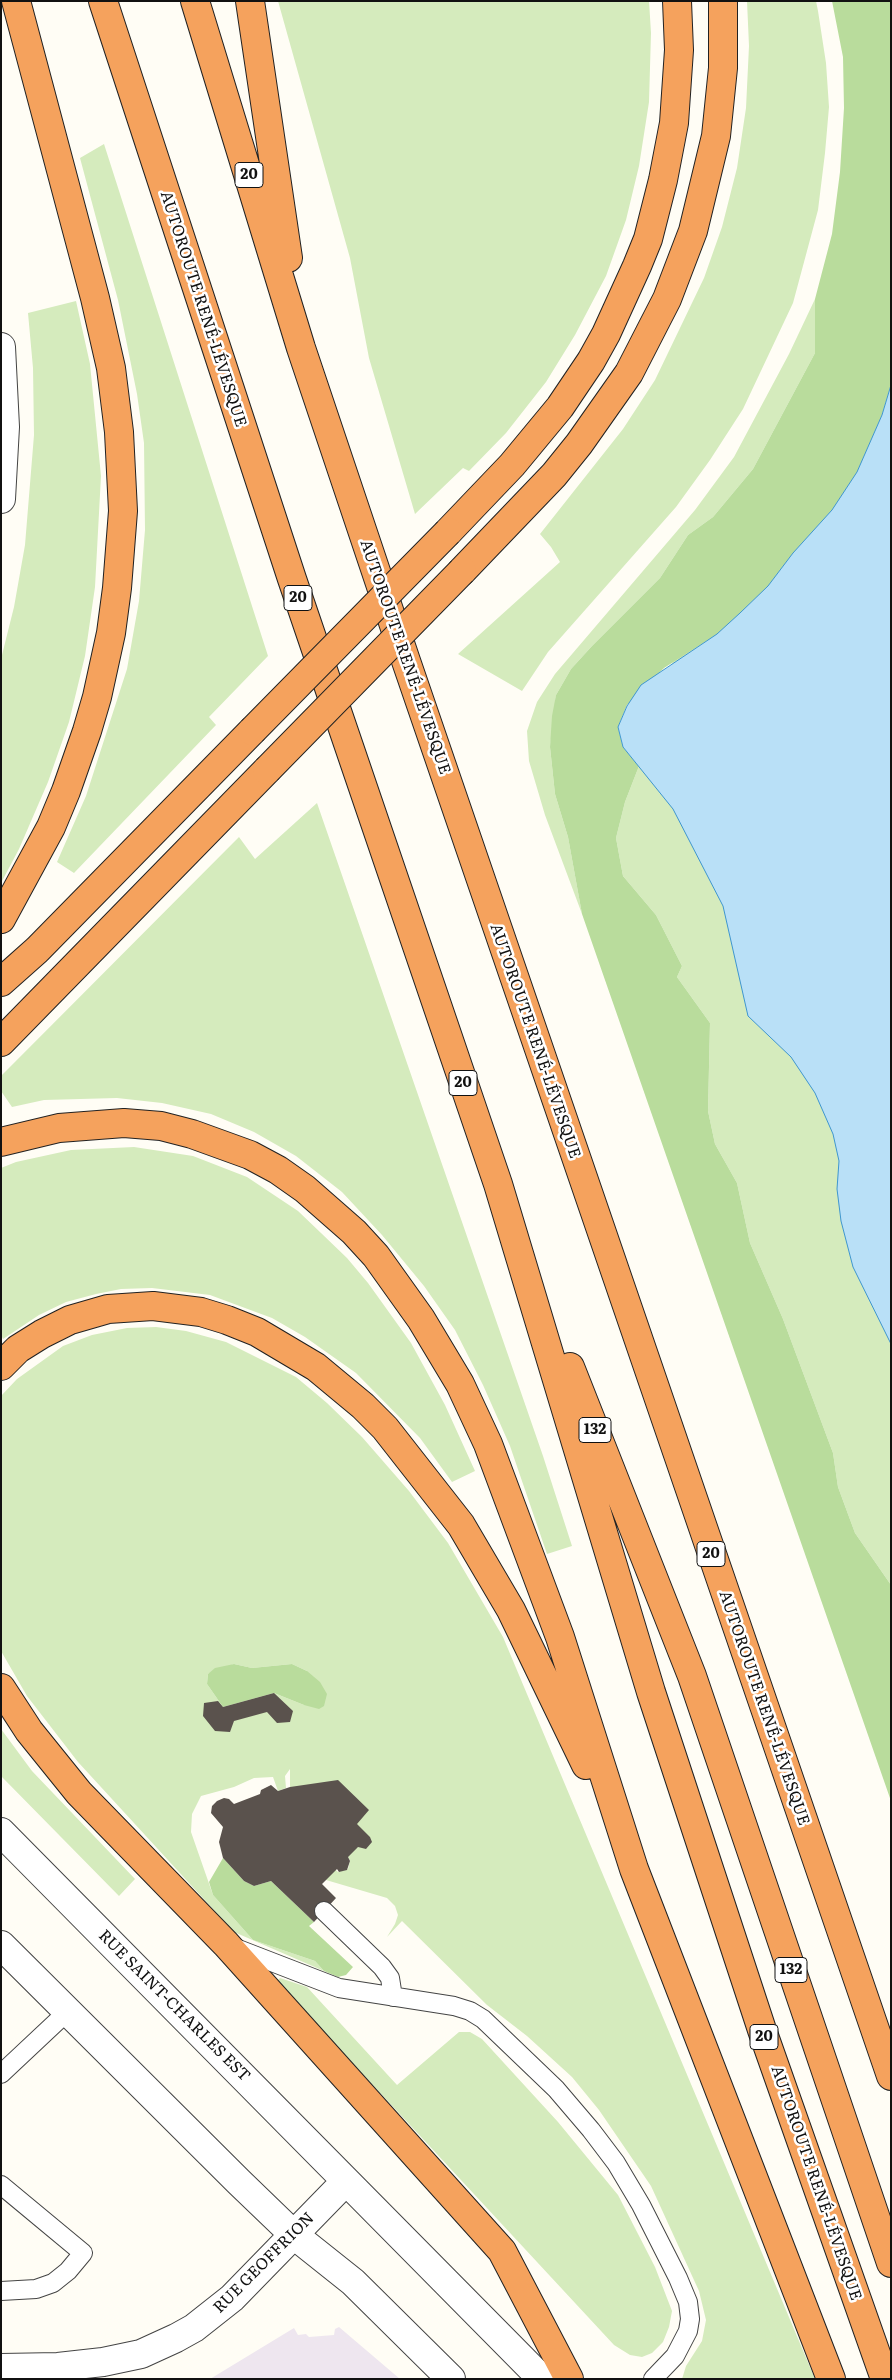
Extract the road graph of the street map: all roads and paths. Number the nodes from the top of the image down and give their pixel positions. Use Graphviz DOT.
graph roads {
  1 [pos="16,1"];
  2 [pos="103,1"];
  3 [pos="195,1"];
  4 [pos="250,1"];
  5 [pos="677,1"];
  6 [pos="723,1"];
  7 [pos="1,347"];
  8 [pos="301,348"];
  9 [pos="1,498"];
  10 [pos="1,919"];
  11 [pos="1,982"];
  12 [pos="1,1042"];
  13 [pos="1,1142"];
  14 [pos="498,1184"];
  15 [pos="1,1366"];
  16 [pos="1,1688"];
  17 [pos="1,1832"];
  18 [pos="634,1869"];
  19 [pos="324,1911"];
  20 [pos="226,1944"];
  21 [pos="1,1945"];
  22 [pos="393,1997"];
  23 [pos="66,2012"];
  24 [pos="1,2074"];
  25 [pos="891,2076"];
  26 [pos="346,2181"];
  27 [pos="1,2185"];
  28 [pos="294,2235"];
  29 [pos="891,2264"];
  30 [pos="1,2291"];
  31 [pos="1,2368"];
  32 [pos="450,2379"];
  33 [pos="542,2379"];
  34 [pos="568,2379"];
  35 [pos="653,2379"];
  36 [pos="831,2379"];
  37 [pos="885,2379"];
  1 -- 10 [label="highway"];
  2 -- 14 [label="highway, AUTOROUTE RENÉ-LÉVESQUE / 20"];
  3 -- 8 [label="highway, AUTOROUTE RENÉ-LÉVESQUE / 20"];
  4 -- 8 [label="highway"];
  5 -- 11 [label="highway, bridge"];
  6 -- 12 [label="highway, bridge"];
  7 -- 9 [label="street"];
  8 -- 25 [label="highway, AUTOROUTE RENÉ-LÉVESQUE / 20"];
  13 -- 18 [label="highway"];
  14 -- 29 [label="highway, AUTOROUTE RENÉ-LÉVESQUE / 132"];
  14 -- 37 [label="highway, AUTOROUTE RENÉ-LÉVESQUE / 20"];
  15 -- 18 [label="highway"];
  16 -- 20 [label="highway"];
  17 -- 26 [label="street, RUE SAINT-CHARLES EST"];
  18 -- 36 [label="highway"];
  19 -- 22 [label="lane"];
  20 -- 22 [label="lane"];
  20 -- 34 [label="highway"];
  21 -- 23 [label="street"];
  22 -- 35 [label="lane"];
  23 -- 24 [label="lane"];
  23 -- 28 [label="street"];
  26 -- 28 [label="street, RUE GEOFFRION"];
  26 -- 33 [label="street, RUE SAINT-CHARLES EST"];
  27 -- 30 [label="lane"];
  28 -- 31 [label="street, RUE GEOFFRION"];
  28 -- 32 [label="street"];
}
